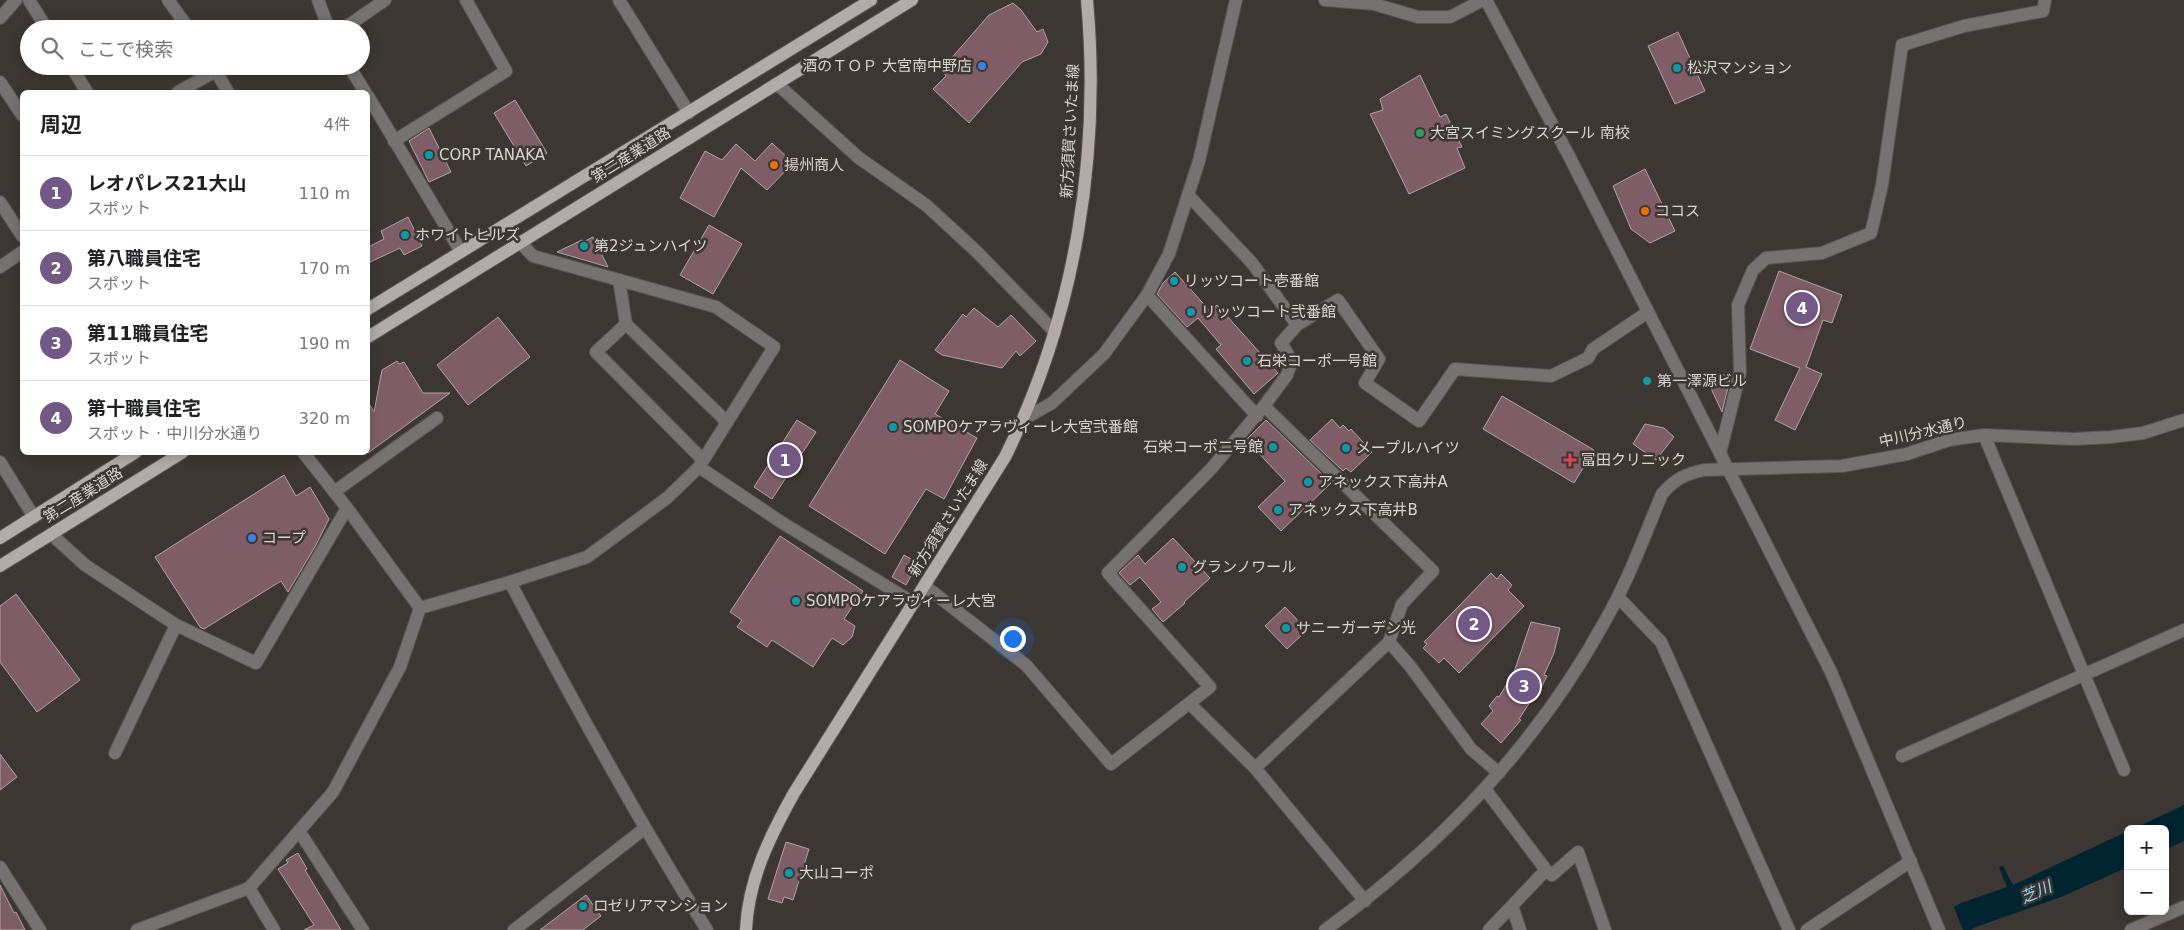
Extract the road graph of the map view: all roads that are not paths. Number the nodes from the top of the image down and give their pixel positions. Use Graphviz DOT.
graph roads {
  1 [pos="16,0"];
  2 [pos="29,0"];
  3 [pos="168,0"];
  4 [pos="318,0"];
  5 [pos="385,0"];
  6 [pos="466,0"];
  7 [pos="619,0"];
  8 [pos="912,0"];
  9 [pos="1087,0"];
  10 [pos="1236,0"];
  11 [pos="1325,0"];
  12 [pos="1485,0"];
  13 [pos="2045,0"];
  14 [pos="862,2"];
  15 [pos="0,18"];
  16 [pos="41,20"];
  17 [pos="182,20"];
  18 [pos="326,20"];
  19 [pos="356,20"];
  20 [pos="76,75"];
  21 [pos="205,75"];
  22 [pos="218,75"];
  23 [pos="355,75"];
  24 [pos="0,82"];
  25 [pos="776,84"];
  26 [pos="86,90"];
  27 [pos="181,90"];
  28 [pos="227,90"];
  29 [pos="364,90"];
  30 [pos="370,99"];
  31 [pos="20,112"];
  32 [pos="690,113"];
  33 [pos="394,141"];
  34 [pos="1189,196"];
  35 [pos="0,202"];
  36 [pos="20,233"];
  37 [pos="520,242"];
  38 [pos="461,252"];
  39 [pos="20,253"];
  40 [pos="0,266"];
  41 [pos="619,280"];
  42 [pos="1147,295"];
  43 [pos="370,309"];
  44 [pos="1648,312"];
  45 [pos="626,324"];
  46 [pos="1297,325"];
  47 [pos="1055,332"];
  48 [pos="370,333"];
  49 [pos="1261,411"];
  50 [pos="437,418"];
  51 [pos="1024,419"];
  52 [pos="2184,420"];
  53 [pos="727,422"];
  54 [pos="1984,435"];
  55 [pos="1720,453"];
  56 [pos="131,455"];
  57 [pos="178,455"];
  58 [pos="305,455"];
  59 [pos="0,462"];
  60 [pos="701,464"];
  61 [pos="1728,469"];
  62 [pos="334,492"];
  63 [pos="347,508"];
  64 [pos="34,517"];
  65 [pos="51,534"];
  66 [pos="0,538"];
  67 [pos="0,566"];
  68 [pos="510,582"];
  69 [pos="925,586"];
  70 [pos="1618,597"];
  71 [pos="914,603"];
  72 [pos="420,608"];
  73 [pos="176,625"];
  74 [pos="2184,630"];
  75 [pos="1388,642"];
  76 [pos="2084,675"];
  77 [pos="1190,704"];
  78 [pos="115,753"];
  79 [pos="1902,756"];
  80 [pos="1256,768"];
  81 [pos="2124,770"];
  82 [pos="1499,773"];
  83 [pos="1485,789"];
  84 [pos="644,829"];
  85 [pos="298,831"];
  86 [pos="1912,861"];
  87 [pos="1545,870"];
  88 [pos="2,875"];
  89 [pos="249,888"];
  90 [pos="1365,901"];
  91 [pos="1512,906"];
  92 [pos="2184,907"];
  93 [pos="40,930"];
  94 [pos="137,930"];
  95 [pos="274,930"];
  96 [pos="363,930"];
  97 [pos="514,930"];
  98 [pos="708,930"];
  99 [pos="746,930"];
  100 [pos="1325,930"];
  101 [pos="1489,930"];
  102 [pos="1520,930"];
  103 [pos="1605,930"];
  104 [pos="1789,930"];
  105 [pos="1807,930"];
  106 [pos="1939,930"];
  107 [pos="2131,930"];
  1 -- 15 [label="street"];
  2 -- 16 [label="street"];
  3 -- 17 [label="street"];
  4 -- 18 [label="street"];
  5 -- 19 [label="street"];
  6 -- 33 [label="street"];
  7 -- 32 [label="street"];
  8 -- 25 [label="main road, 第二産業道路"];
  9 -- 47 [label="main road, 新方須賀さいたま線"];
  10 -- 34 [label="street"];
  11 -- 12 [label="street"];
  12 -- 44 [label="street"];
  13 -- 55 [label="street"];
  14 -- 32 [label="main road, 第二産業道路"];
  20 -- 26 [label="street"];
  21 -- 27 [label="street"];
  22 -- 28 [label="street"];
  23 -- 29 [label="street"];
  24 -- 31 [label="street"];
  25 -- 37 [label="main road, 第二産業道路"];
  25 -- 47 [label="street"];
  30 -- 33 [label="street"];
  32 -- 38 [label="main road, 第二産業道路"];
  33 -- 38 [label="street"];
  34 -- 42 [label="street"];
  34 -- 46 [label="street"];
  35 -- 36 [label="street"];
  37 -- 41 [label="street"];
  37 -- 48 [label="main road, 第二産業道路"];
  38 -- 43 [label="main road, 第二産業道路"];
  39 -- 40 [label="street"];
  41 -- 45 [label="street"];
  41 -- 53 [label="street"];
  42 -- 49 [label="street"];
  42 -- 51 [label="street"];
  44 -- 46 [label="street"];
  44 -- 55 [label="street"];
  45 -- 53 [label="street"];
  45 -- 60 [label="street"];
  46 -- 49 [label="street"];
  47 -- 51 [label="main road, 新方須賀さいたま線"];
  49 -- 75 [label="street"];
  49 -- 77 [label="street"];
  50 -- 62 [label="street"];
  51 -- 69 [label="main road, 新方須賀さいたま線"];
  52 -- 54 [label="street, 中川分水通り"];
  53 -- 60 [label="street"];
  54 -- 61 [label="street, 中川分水通り"];
  54 -- 76 [label="street"];
  55 -- 61 [label="street"];
  56 -- 64 [label="main road, 第二産業道路"];
  57 -- 65 [label="main road, 第二産業道路"];
  58 -- 62 [label="street"];
  59 -- 64 [label="street"];
  60 -- 68 [label="street"];
  60 -- 71 [label="street"];
  61 -- 70 [label="street, 中川分水通り"];
  61 -- 86 [label="street"];
  62 -- 63 [label="street"];
  63 -- 72 [label="street"];
  63 -- 73 [label="street"];
  64 -- 66 [label="main road, 第二産業道路"];
  65 -- 67 [label="main road, 第二産業道路"];
  65 -- 73 [label="street"];
  68 -- 72 [label="street"];
  68 -- 84 [label="street"];
  69 -- 71 [label="main road, 新方須賀さいたま線"];
  69 -- 77 [label="street"];
  70 -- 82 [label="street, 中川分水通り"];
  70 -- 104 [label="street"];
  71 -- 99 [label="main road, 新方須賀さいたま線"];
  72 -- 85 [label="street"];
  73 -- 78 [label="street"];
  74 -- 76 [label="street"];
  75 -- 80 [label="street"];
  75 -- 82 [label="street"];
  76 -- 79 [label="street"];
  76 -- 81 [label="street"];
  77 -- 80 [label="street"];
  80 -- 90 [label="street"];
  82 -- 83 [label="street, 中川分水通り"];
  83 -- 87 [label="street"];
  83 -- 90 [label="street, 中川分水通り"];
  84 -- 97 [label="street"];
  84 -- 98 [label="street"];
  85 -- 89 [label="street"];
  85 -- 96 [label="street"];
  86 -- 105 [label="street"];
  86 -- 106 [label="street"];
  87 -- 91 [label="street"];
  87 -- 103 [label="street"];
  88 -- 93 [label="street"];
  89 -- 94 [label="street"];
  89 -- 95 [label="street"];
  90 -- 100 [label="street, 中川分水通り"];
  91 -- 101 [label="street"];
  91 -- 102 [label="street"];
  92 -- 107 [label="street"];
}
